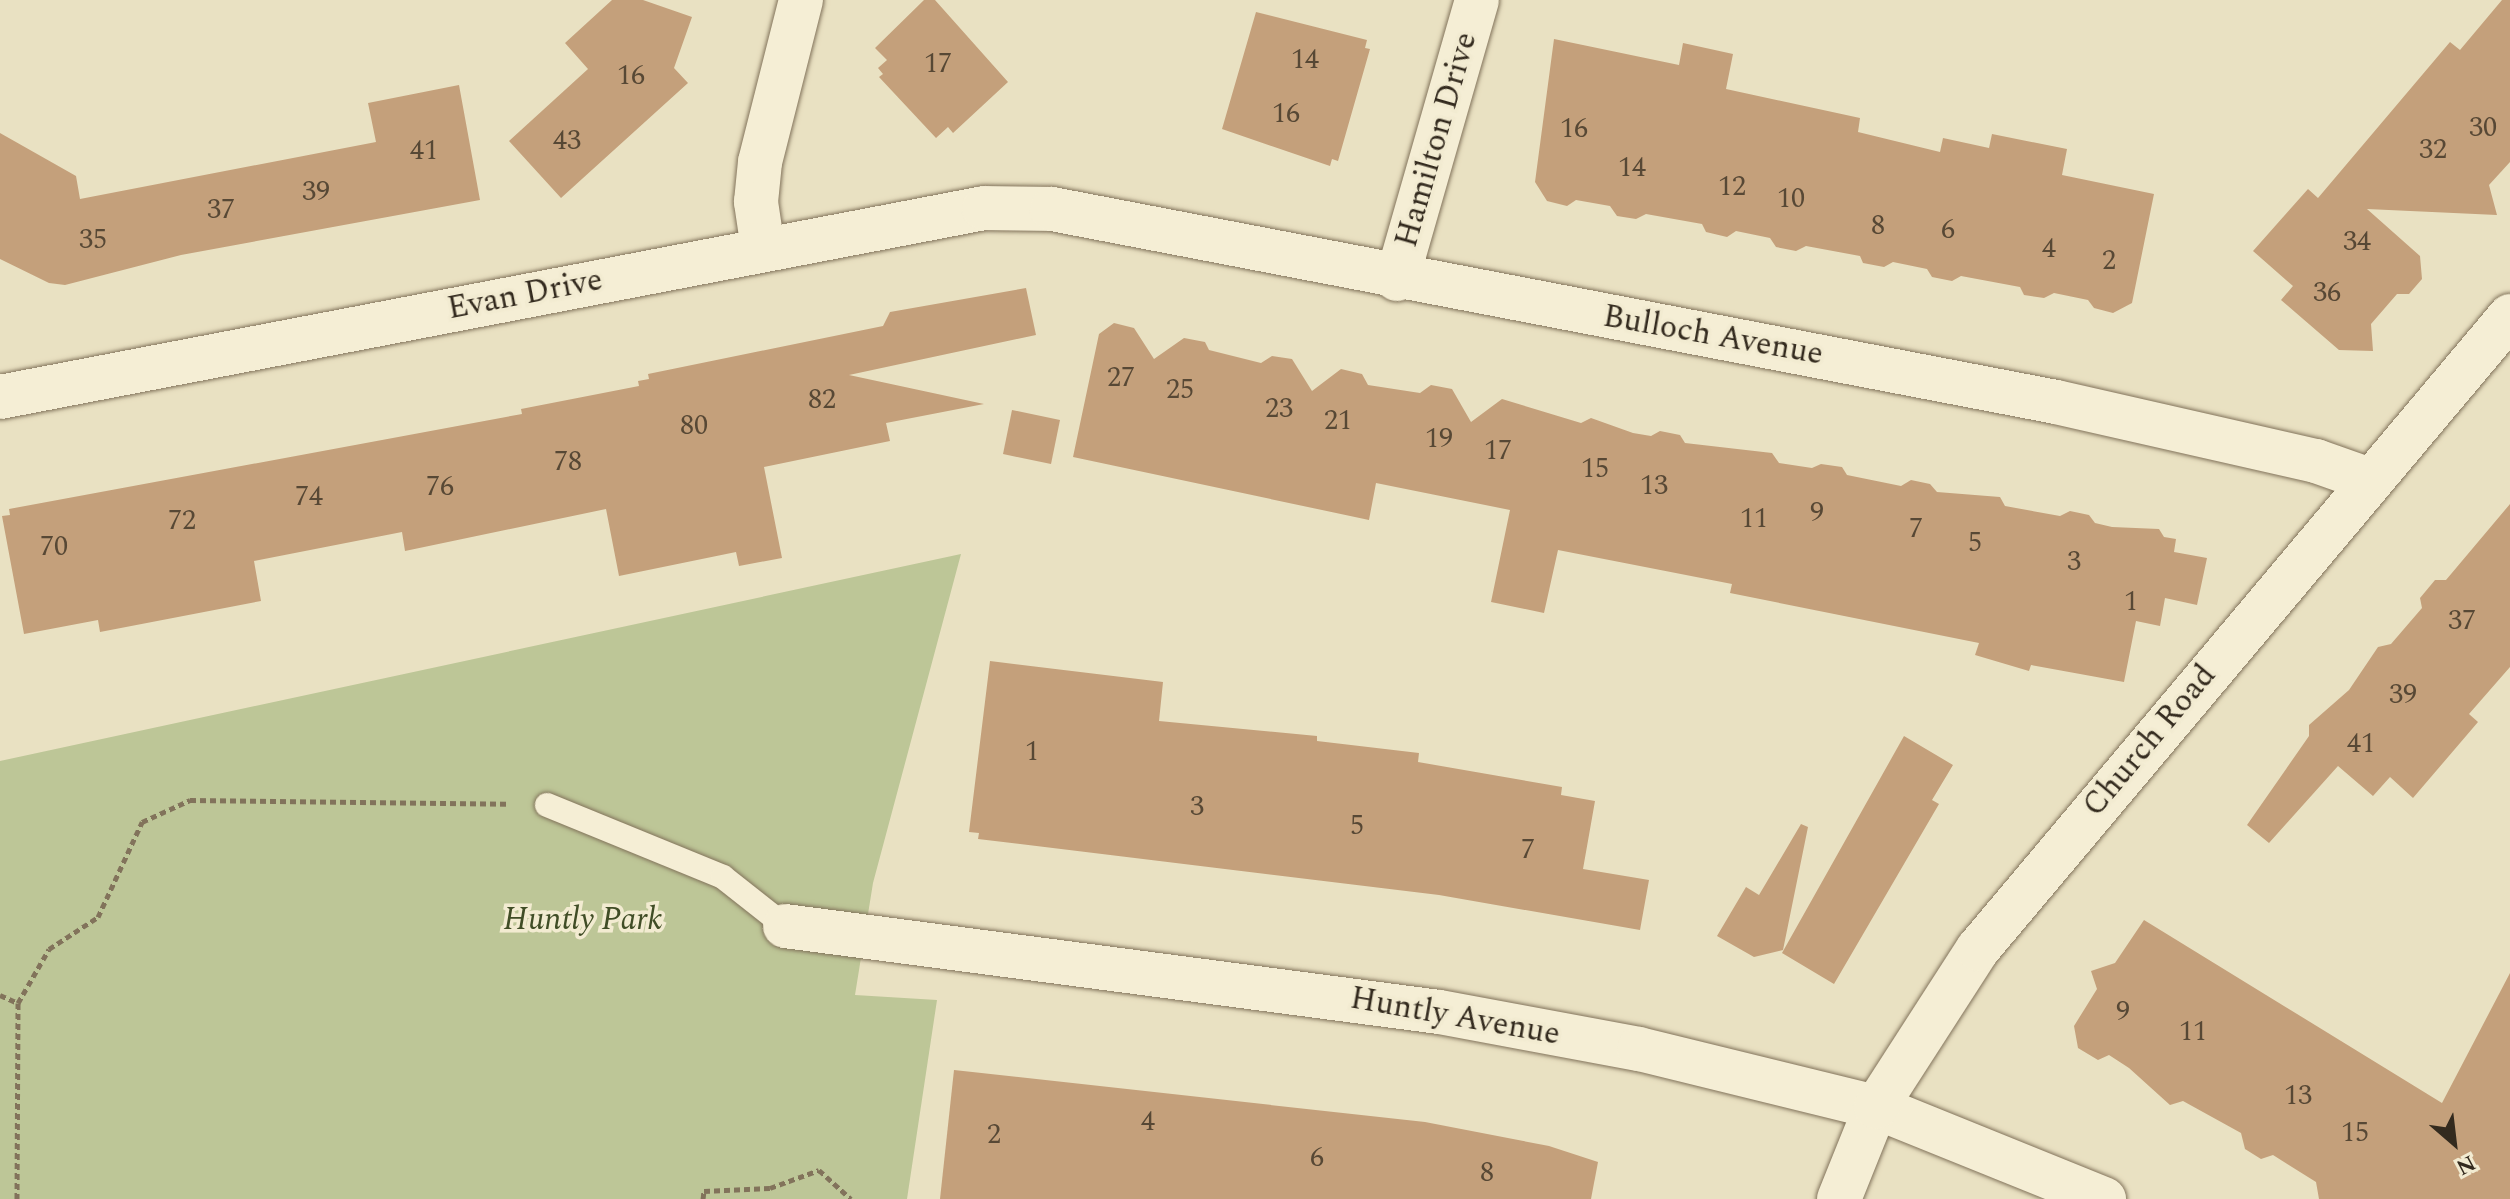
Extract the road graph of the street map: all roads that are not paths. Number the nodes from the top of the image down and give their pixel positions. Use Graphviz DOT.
graph roads {
  1 [pos="801,0"];
  2 [pos="1477,0"];
  3 [pos="1052,209"];
  4 [pos="763,249"];
  5 [pos="1397,279"];
  6 [pos="2510,316"];
  7 [pos="0,397"];
  8 [pos="2370,480"];
  9 [pos="547,805"];
  10 [pos="785,926"];
  11 [pos="1876,1107"];
  12 [pos="1839,1199"];
  13 [pos="2104,1199"];
  1 -- 4 [label="street"];
  2 -- 5 [label="street, Hamilton Drive"];
  3 -- 4 [label="street, Evan Drive"];
  3 -- 5 [label="street, Bulloch Avenue"];
  4 -- 7 [label="street, Evan Drive"];
  5 -- 8 [label="street, Bulloch Avenue"];
  6 -- 8 [label="street, Church Road"];
  8 -- 11 [label="street, Church Road"];
  9 -- 10 [label="lane"];
  10 -- 11 [label="street, Huntly Avenue"];
  11 -- 12 [label="street, Church Road"];
  11 -- 13 [label="street, Huntly Avenue"];
}
